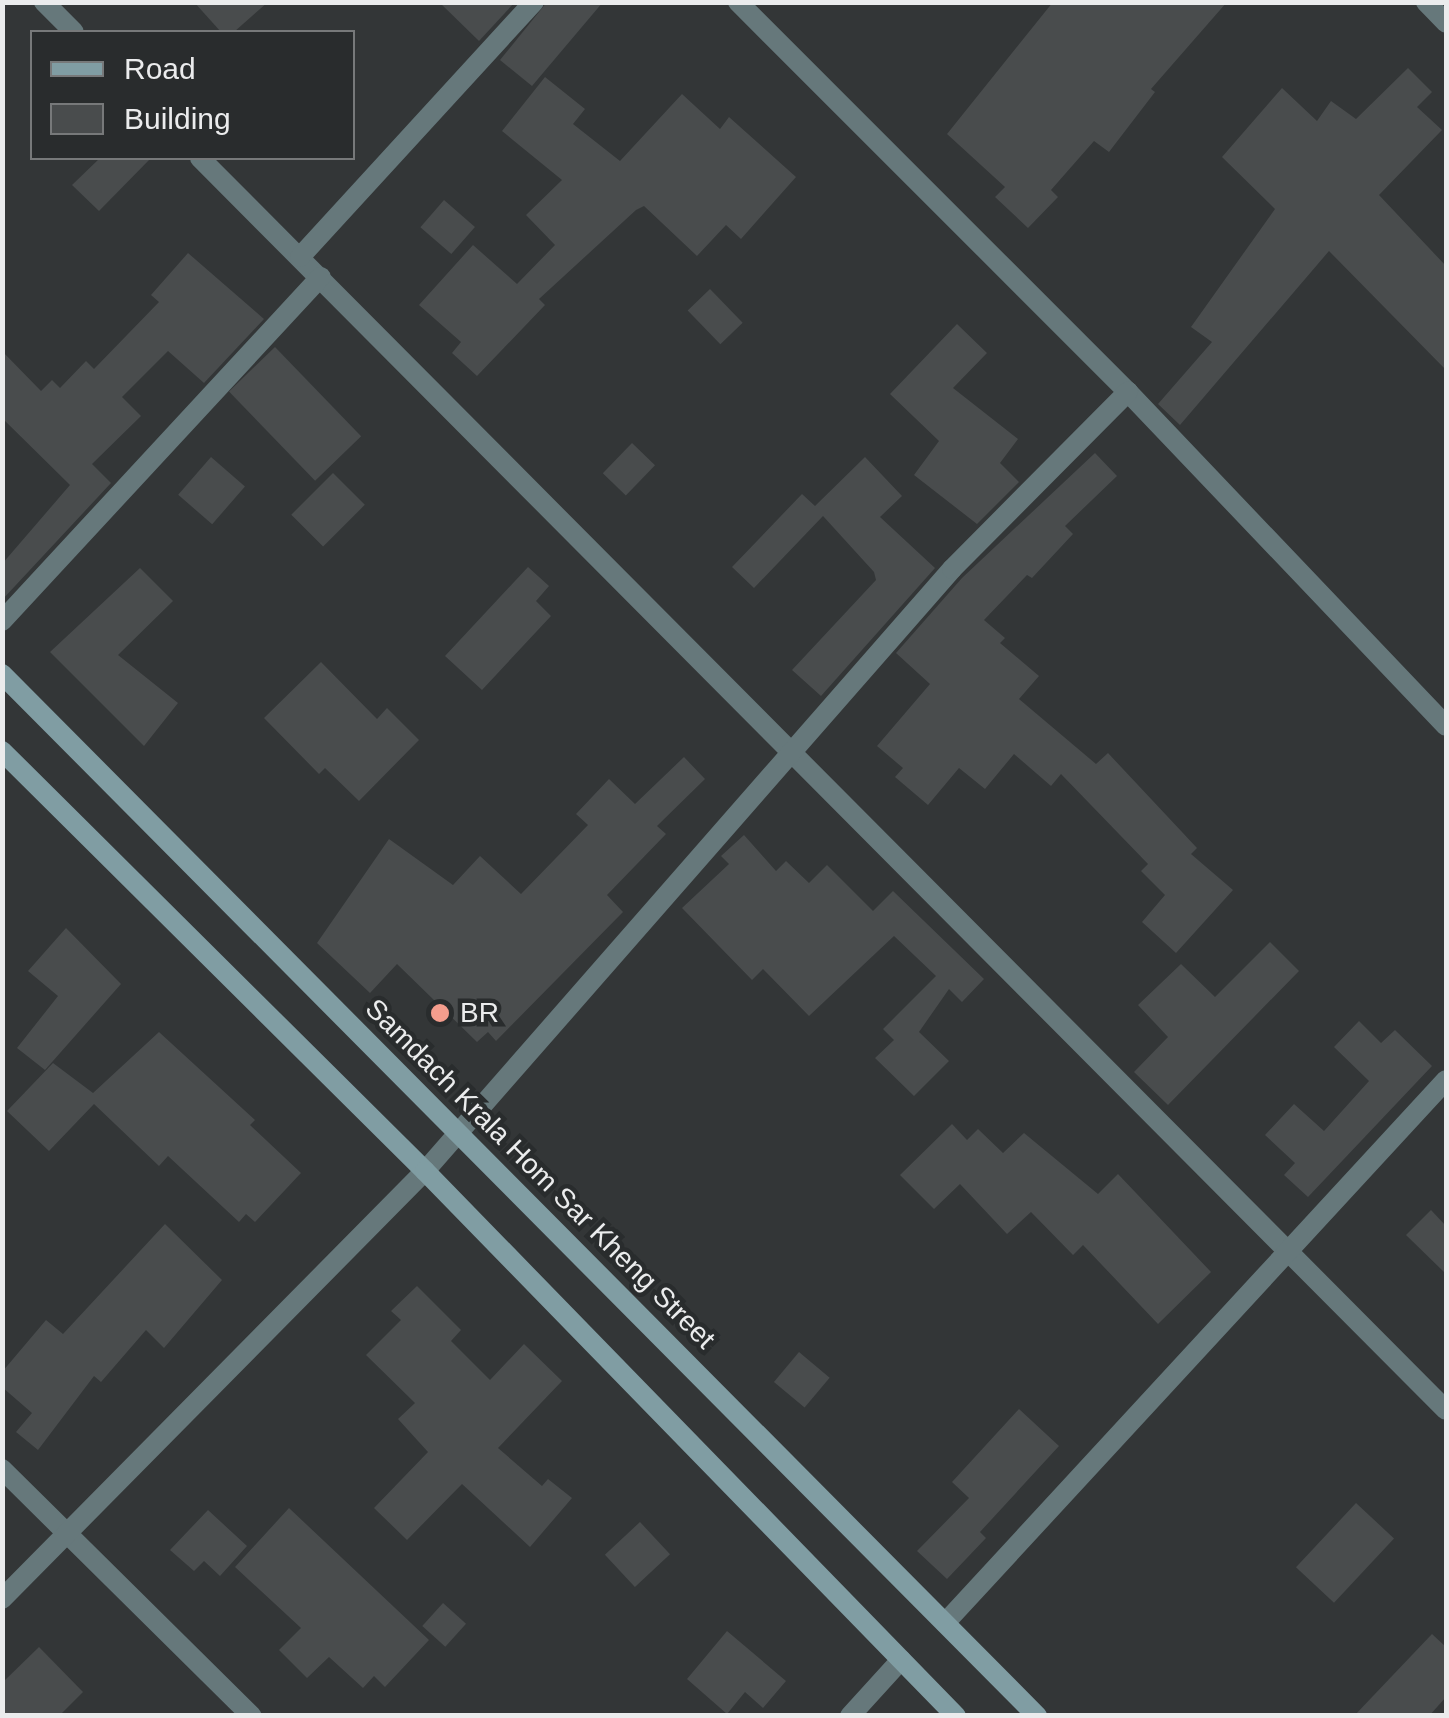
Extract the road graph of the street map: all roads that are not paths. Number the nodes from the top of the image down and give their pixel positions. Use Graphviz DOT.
graph roads {
  1 [pos="44,2"];
  2 [pos="534,2"];
  3 [pos="738,2"];
  4 [pos="1426,2"];
  5 [pos="1446,23"];
  6 [pos="72,30"];
  7 [pos="202,160"];
  8 [pos="300,257"];
  9 [pos="321,277"];
  10 [pos="1128,392"];
  11 [pos="2,621"];
  12 [pos="2,674"];
  13 [pos="1446,726"];
  14 [pos="2,751"];
  15 [pos="793,752"];
  16 [pos="1446,1080"];
  17 [pos="461,1132"];
  18 [pos="425,1171"];
  19 [pos="1285,1253"];
  20 [pos="1446,1410"];
  21 [pos="2,1469"];
  22 [pos="64,1533"];
  23 [pos="2,1599"];
  24 [pos="945,1623"];
  25 [pos="902,1660"];
  26 [pos="252,1716"];
  27 [pos="850,1716"];
  28 [pos="956,1716"];
  29 [pos="1037,1716"];
  1 -- 6 [label="street"];
  2 -- 8 [label="street"];
  3 -- 10 [label="street"];
  4 -- 5 [label="street"];
  7 -- 8 [label="street"];
  8 -- 9 [label="street"];
  9 -- 11 [label="street"];
  9 -- 15 [label="street"];
  10 -- 13 [label="street"];
  10 -- 15 [label="street"];
  12 -- 17 [label="street, Samdach Krala Hom Sar Kheng Street"];
  14 -- 18 [label="street"];
  15 -- 17 [label="street"];
  15 -- 19 [label="street"];
  16 -- 19 [label="street"];
  17 -- 18 [label="street"];
  17 -- 24 [label="street, Samdach Krala Hom Sar Kheng Street"];
  18 -- 22 [label="street"];
  18 -- 25 [label="street"];
  19 -- 20 [label="street"];
  19 -- 24 [label="street"];
  21 -- 22 [label="street"];
  22 -- 23 [label="street"];
  22 -- 26 [label="street"];
  24 -- 29 [label="street, Samdach Krala Hom Sar Kheng Street"];
  25 -- 27 [label="street"];
  25 -- 28 [label="street"];
}
